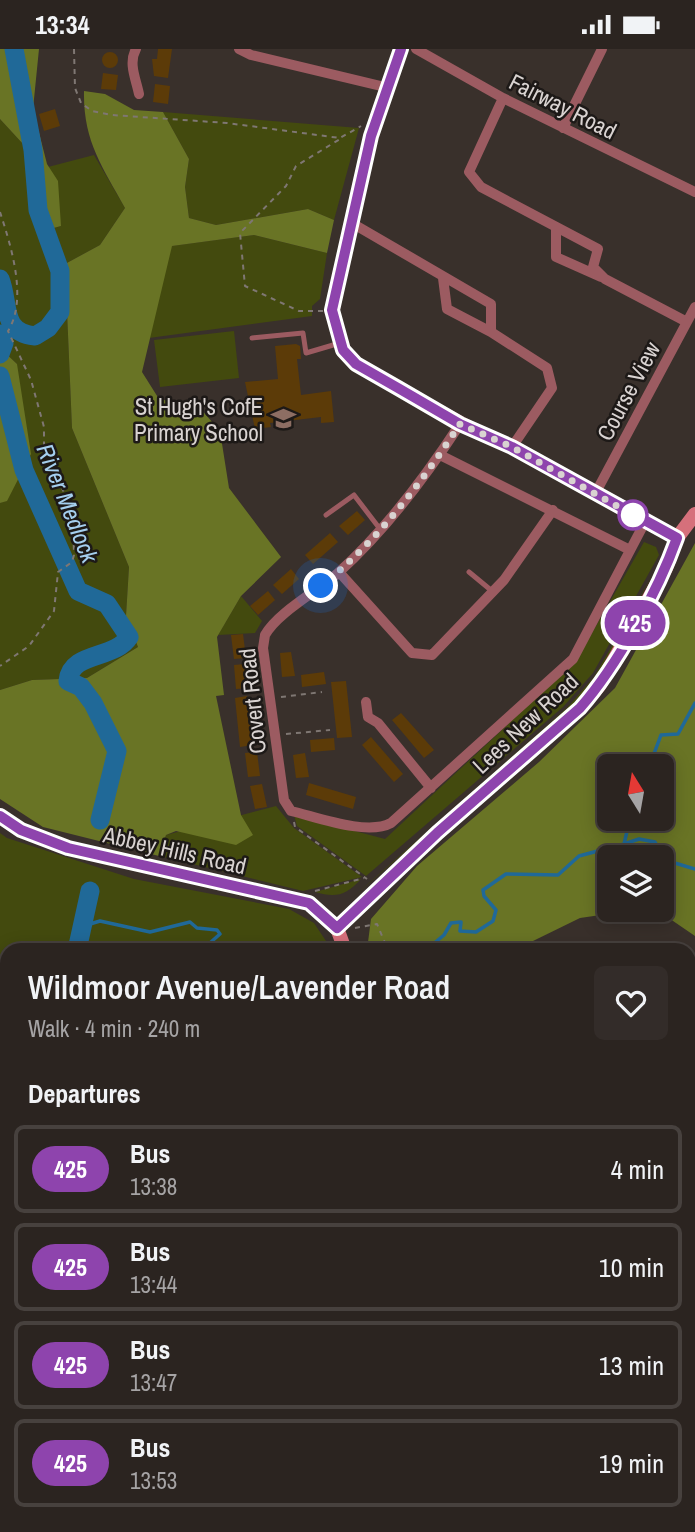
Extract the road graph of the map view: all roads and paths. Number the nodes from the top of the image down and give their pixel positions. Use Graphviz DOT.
graph roads {
  1 [pos="74,49"];
  2 [pos="136,49"];
  3 [pos="239,49"];
  4 [pos="401,49"];
  5 [pos="416,49"];
  6 [pos="602,49"];
  7 [pos="385,87"];
  8 [pos="139,94"];
  9 [pos="503,98"];
  10 [pos="361,126"];
  11 [pos="563,128"];
  12 [pos="341,138"];
  13 [pos="695,193"];
  14 [pos="0,212"];
  15 [pos="350,222"];
  16 [pos="556,227"];
  17 [pos="443,278"];
  18 [pos="605,279"];
  19 [pos="695,307"];
  20 [pos="332,310"];
  21 [pos="687,322"];
  22 [pos="491,332"];
  23 [pos="252,338"];
  24 [pos="341,342"];
  25 [pos="460,424"];
  26 [pos="512,447"];
  27 [pos="439,456"];
  28 [pos="595,494"];
  29 [pos="553,510"];
  30 [pos="695,513"];
  31 [pos="326,515"];
  32 [pos="645,522"];
  33 [pos="380,529"];
  34 [pos="677,538"];
  35 [pos="630,550"];
  36 [pos="339,572"];
  37 [pos="469,572"];
  38 [pos="492,591"];
  39 [pos="0,666"];
  40 [pos="322,692"];
  41 [pos="270,698"];
  42 [pos="366,702"];
  43 [pos="330,730"];
  44 [pos="275,735"];
  45 [pos="431,788"];
  46 [pos="291,811"];
  47 [pos="0,816"];
  48 [pos="311,892"];
  49 [pos="337,928"];
  50 [pos="342,943"];
  51 [pos="385,943"];
  1 -- 12 [label="path"];
  2 -- 8 [label="street"];
  3 -- 7 [label="street"];
  4 -- 7 [label="street"];
  5 -- 9 [label="street, Fairway Road"];
  6 -- 11 [label="street"];
  7 -- 15 [label="street"];
  9 -- 11 [label="street, Fairway Road"];
  9 -- 16 [label="street"];
  10 -- 12 [label="path"];
  11 -- 13 [label="street, Fairway Road"];
  12 -- 20 [label="path"];
  14 -- 39 [label="path"];
  15 -- 17 [label="street"];
  15 -- 20 [label="street"];
  16 -- 18 [label="street"];
  16 -- 18 [label="street"];
  17 -- 22 [label="street"];
  17 -- 22 [label="street"];
  18 -- 21 [label="street"];
  19 -- 21 [label="street, Course View"];
  20 -- 24 [label="street"];
  21 -- 28 [label="street, Course View"];
  22 -- 26 [label="street"];
  23 -- 24 [label="lane"];
  24 -- 25 [label="street"];
  25 -- 26 [label="street"];
  25 -- 27 [label="street, Covert Road"];
  26 -- 28 [label="street"];
  27 -- 29 [label="street"];
  27 -- 33 [label="street, Covert Road"];
  28 -- 32 [label="street"];
  29 -- 35 [label="street"];
  29 -- 38 [label="street"];
  30 -- 34 [label="street, Lees New Road"];
  31 -- 33 [label="lane"];
  32 -- 34 [label="street"];
  32 -- 35 [label="street"];
  33 -- 36 [label="street, Covert Road"];
  34 -- 49 [label="street, Lees New Road"];
  35 -- 45 [label="street"];
  36 -- 38 [label="street"];
  36 -- 41 [label="street, Covert Road"];
  37 -- 38 [label="lane"];
  40 -- 41 [label="path"];
  41 -- 44 [label="street, Covert Road"];
  42 -- 45 [label="street"];
  43 -- 44 [label="path"];
  44 -- 46 [label="street, Covert Road"];
  45 -- 46 [label="street"];
  46 -- 48 [label="path"];
  47 -- 49 [label="street, Abbey Hills Road"];
  49 -- 50 [label="street"];
  49 -- 51 [label="path"];
}
